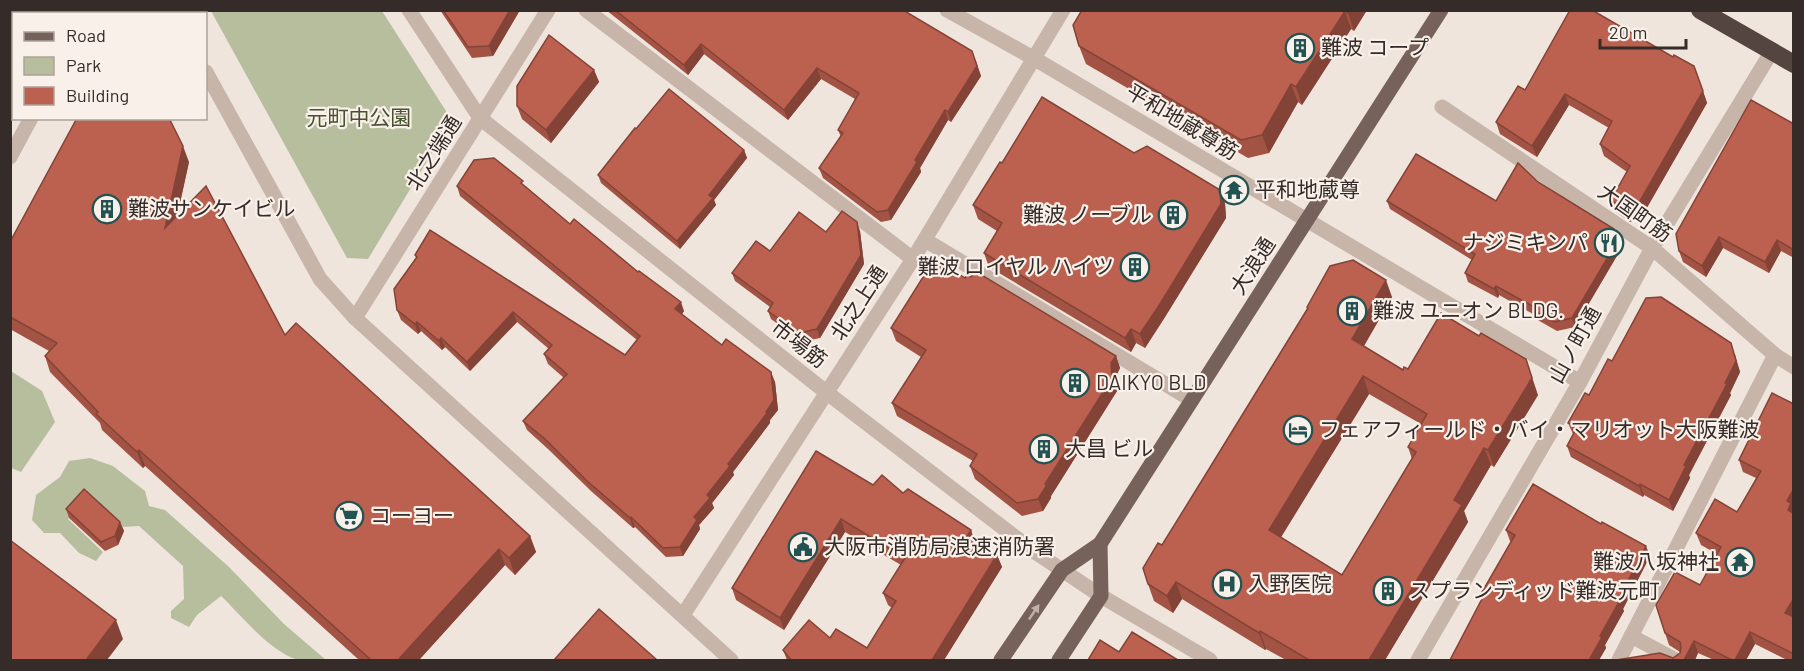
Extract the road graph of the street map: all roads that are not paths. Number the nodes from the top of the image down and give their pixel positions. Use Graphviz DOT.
graph roads {
  1 [pos="409,10"];
  2 [pos="548,10"];
  3 [pos="586,10"];
  4 [pos="947,10"];
  5 [pos="1064,10"];
  6 [pos="1440,10"];
  7 [pos="1700,10"];
  8 [pos="1772,51"];
  9 [pos="1035,59"];
  10 [pos="1794,63"];
  11 [pos="207,74"];
  12 [pos="1442,107"];
  13 [pos="480,118"];
  14 [pos="30,120"];
  15 [pos="10,156"];
  16 [pos="1307,221"];
  17 [pos="925,240"];
  18 [pos="1652,248"];
  19 [pos="913,259"];
  20 [pos="356,318"];
  21 [pos="1775,355"];
  22 [pos="1794,367"];
  23 [pos="1580,382"];
  24 [pos="826,392"];
  25 [pos="1192,400"];
  26 [pos="1100,544"];
  27 [pos="1062,570"];
  28 [pos="1101,596"];
  29 [pos="683,615"];
  30 [pos="1630,636"];
  31 [pos="731,660"];
  32 [pos="1001,660"];
  33 [pos="1059,660"];
  34 [pos="1210,660"];
  35 [pos="1418,660"];
  36 [pos="1618,660"];
  37 [pos="1677,660"];
  1 -- 13 [label="street, 市場筋"];
  2 -- 13 [label="street, 北之端通"];
  3 -- 19 [label="street"];
  4 -- 9 [label="street, 平和地蔵尊筋"];
  5 -- 9 [label="street, 北之上通"];
  6 -- 16 [label="main road, 大浪通"];
  7 -- 8 [label="highway"];
  8 -- 10 [label="highway"];
  8 -- 18 [label="street, 山ノ町通"];
  9 -- 16 [label="street, 平和地蔵尊筋"];
  9 -- 17 [label="street, 北之上通"];
  11 -- 20 [label="street"];
  12 -- 18 [label="street, 大国町筋"];
  13 -- 20 [label="street, 北之端通"];
  13 -- 24 [label="street, 市場筋"];
  14 -- 15 [label="street"];
  16 -- 23 [label="street, 平和地蔵尊筋"];
  16 -- 25 [label="main road, 大浪通"];
  17 -- 19 [label="street, 北之上通"];
  17 -- 25 [label="street"];
  18 -- 21 [label="street, 大国町筋"];
  18 -- 23 [label="street, 山ノ町通"];
  19 -- 24 [label="street, 北之上通"];
  20 -- 29 [label="street"];
  21 -- 22 [label="street, 大国町筋"];
  21 -- 30 [label="street"];
  23 -- 35 [label="street, 山ノ町通"];
  24 -- 27 [label="street, 市場筋"];
  24 -- 29 [label="street, 北之上通"];
  25 -- 26 [label="main road, 大浪通"];
  26 -- 27 [label="main road, 大浪通"];
  26 -- 28 [label="main road"];
  27 -- 28 [label="street, 市場筋"];
  32 -- 27 [label="main road, 大浪通, one-way"];
  28 -- 33 [label="main road"];
  28 -- 34 [label="street, 市場筋"];
  29 -- 31 [label="street"];
  30 -- 36 [label="street"];
  30 -- 37 [label="street"];
}
